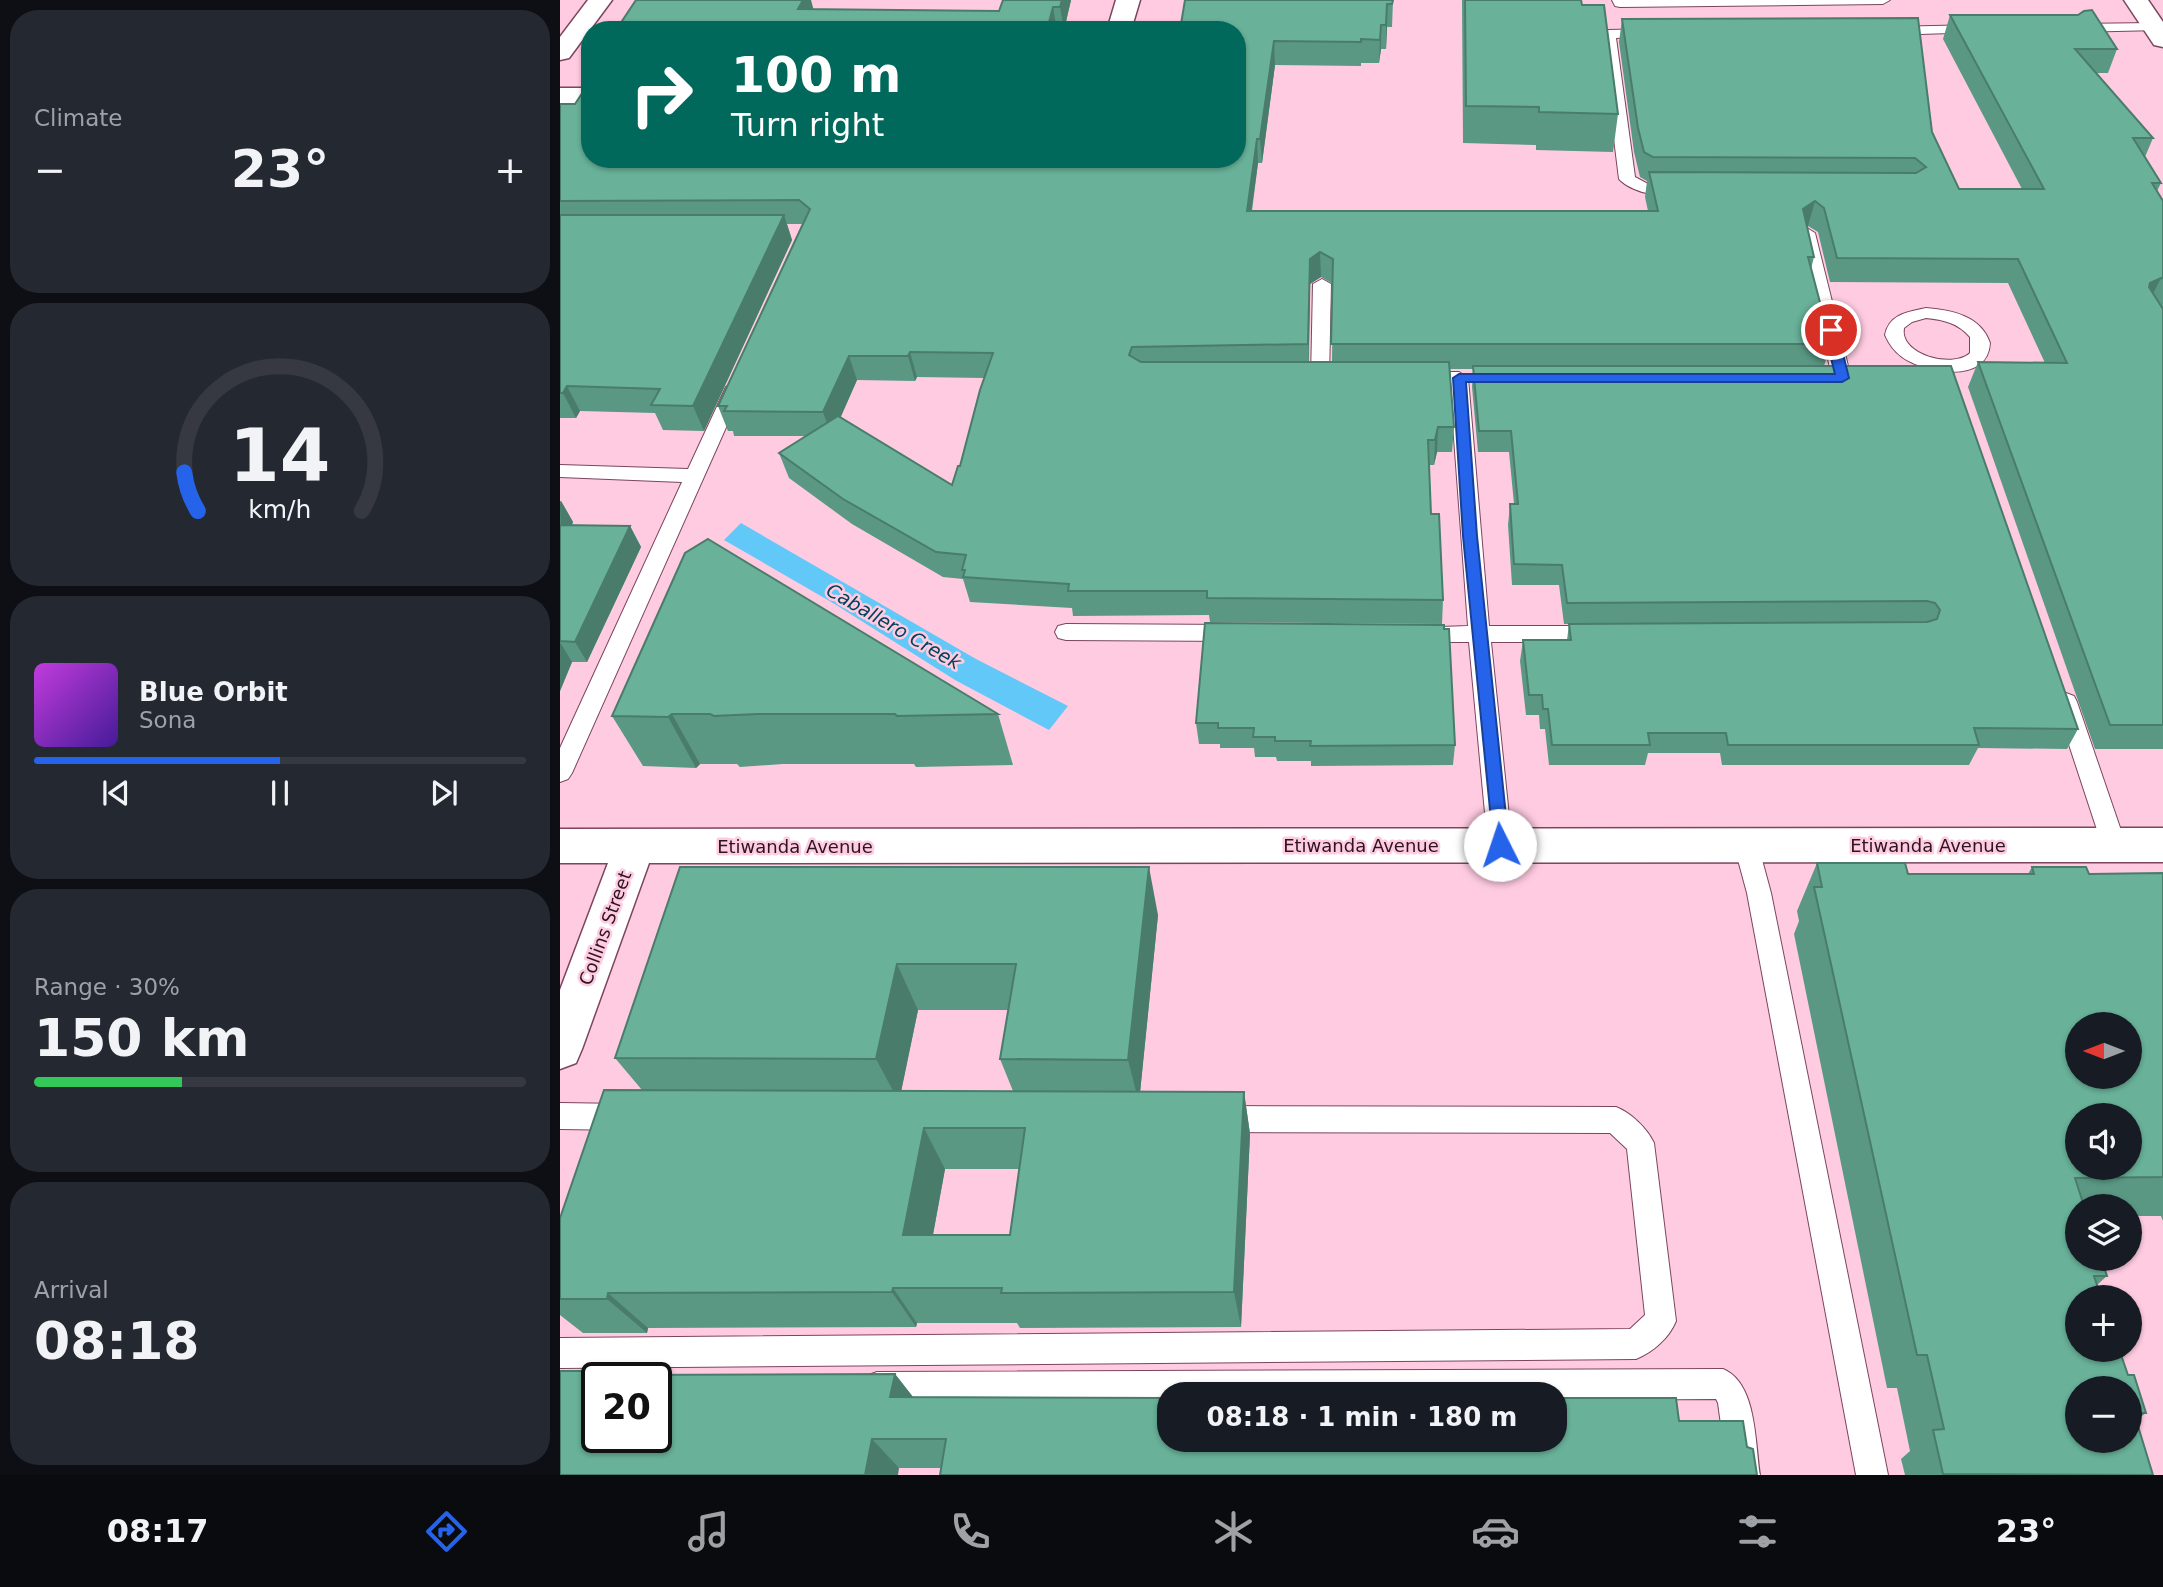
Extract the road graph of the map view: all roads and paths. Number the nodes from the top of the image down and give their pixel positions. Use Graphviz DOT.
graph roads {
  1 [pos="600,0"];
  2 [pos="1128,0"];
  3 [pos="1619,0"];
  4 [pos="1883,0"];
  5 [pos="2136,0"];
  6 [pos="1704,2"];
  7 [pos="584,21"];
  8 [pos="1122,21"];
  9 [pos="581,25"];
  10 [pos="1991,29"];
  11 [pos="2059,29"];
  12 [pos="1868,31"];
  13 [pos="1663,33"];
  14 [pos="2159,34"];
  15 [pos="560,53"];
  16 [pos="560,96"];
  17 [pos="581,96"];
  18 [pos="1687,189"];
  19 [pos="1807,233"];
  20 [pos="1322,284"];
  21 [pos="1949,366"];
  22 [pos="743,372"];
  23 [pos="1320,378"];
  24 [pos="1404,378"];
  25 [pos="1801,378"];
  26 [pos="1958,393"];
  27 [pos="560,471"];
  28 [pos="694,477"];
  29 [pos="1066,632"];
  30 [pos="1259,633"];
  31 [pos="1397,634"];
  32 [pos="1617,634"];
  33 [pos="1480,635"];
  34 [pos="2059,683"];
  35 [pos="560,773"];
  36 [pos="1500,845"];
  37 [pos="1746,845"];
  38 [pos="2114,845"];
  39 [pos="2163,845"];
  40 [pos="560,846"];
  41 [pos="635,846"];
  42 [pos="560,1049"];
  43 [pos="560,1116"];
  44 [pos="657,1118"];
  45 [pos="1185,1119"];
  46 [pos="560,1353"];
  47 [pos="847,1388"];
  48 [pos="1744,1475"];
  49 [pos="1872,1475"];
  1 -- 7 [label="street"];
  2 -- 8 [label="street"];
  3 -- 6 [label="lane"];
  4 -- 6 [label="lane"];
  5 -- 14 [label="street"];
  9 -- 15 [label="street"];
  10 -- 12 [label="lane"];
  11 -- 14 [label="lane"];
  13 -- 18 [label="lane"];
  16 -- 17 [label="street"];
  19 -- 25 [label="lane"];
  20 -- 23 [label="lane"];
  21 -- 21 [label="lane"];
  21 -- 26 [label="lane"];
  22 -- 28 [label="lane"];
  24 -- 33 [label="lane"];
  27 -- 28 [label="lane"];
  28 -- 35 [label="lane"];
  29 -- 30 [label="lane"];
  31 -- 33 [label="lane"];
  32 -- 33 [label="lane"];
  33 -- 36 [label="lane"];
  34 -- 38 [label="lane"];
  36 -- 37 [label="street, Etiwanda Avenue"];
  36 -- 41 [label="street, Etiwanda Avenue"];
  37 -- 38 [label="street, Etiwanda Avenue"];
  37 -- 49 [label="lane"];
  38 -- 39 [label="street, Etiwanda Avenue"];
  40 -- 41 [label="street, Etiwanda Avenue"];
  41 -- 42 [label="street, Collins Street"];
  43 -- 44 [label="lane"];
  45 -- 46 [label="lane"];
  47 -- 48 [label="lane"];
}
